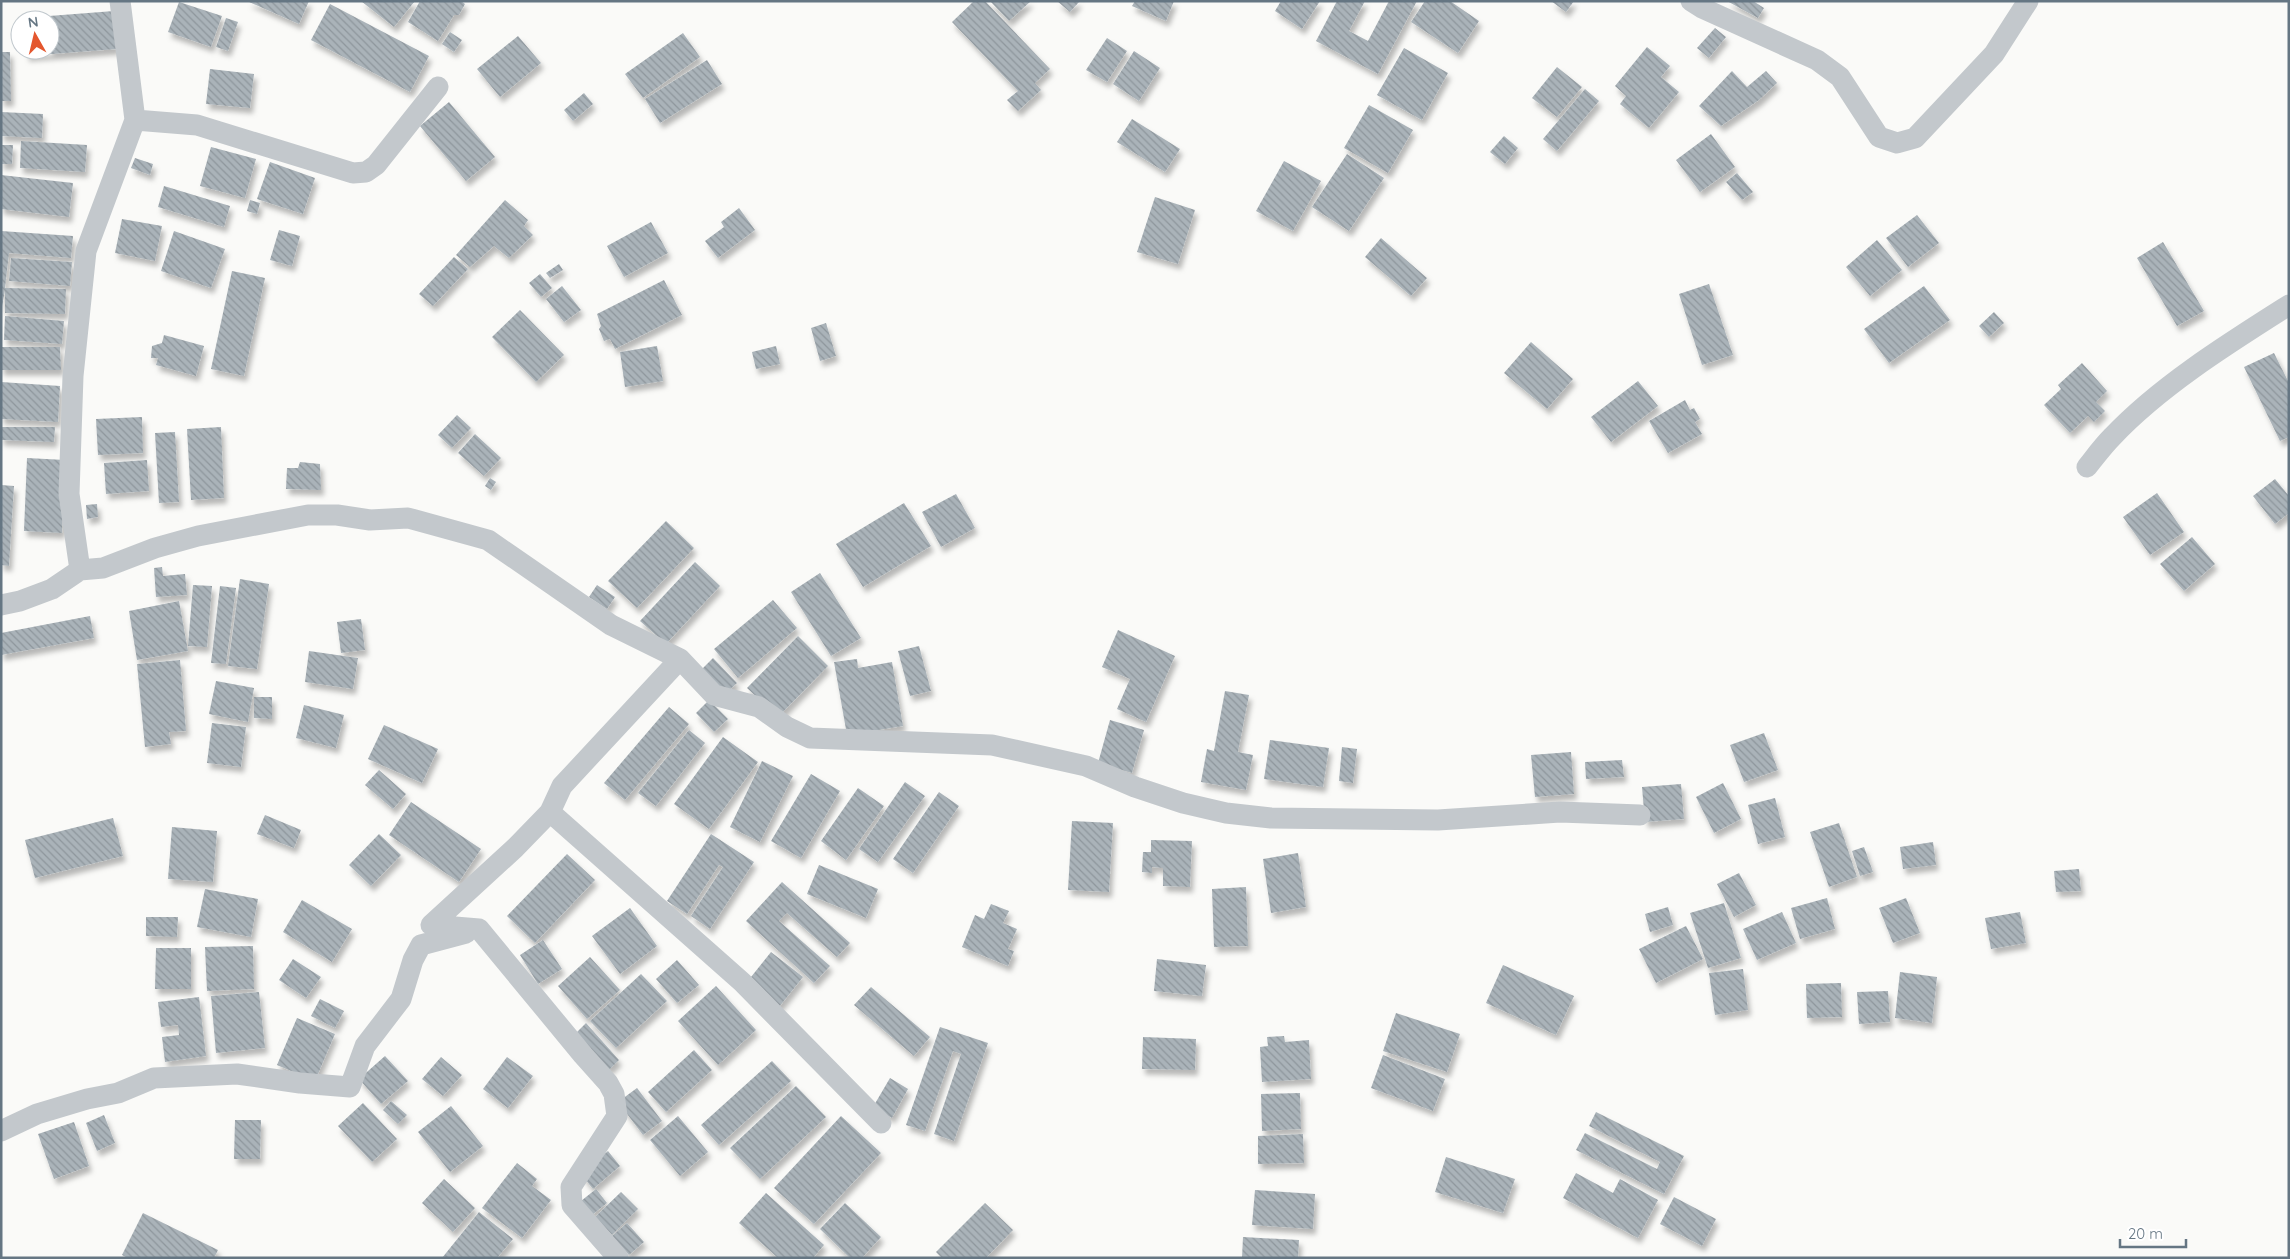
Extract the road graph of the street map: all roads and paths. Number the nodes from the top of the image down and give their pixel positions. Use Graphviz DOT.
graph roads {
  1 [pos="120,1"];
  2 [pos="1691,1"];
  3 [pos="2028,1"];
  4 [pos="438,87"];
  5 [pos="135,120"];
  6 [pos="2289,305"];
  7 [pos="2087,467"];
  8 [pos="80,570"];
  9 [pos="1,605"];
  10 [pos="680,659"];
  11 [pos="550,812"];
  12 [pos="1640,816"];
  13 [pos="479,929"];
  14 [pos="881,1123"];
  15 [pos="1,1131"];
  16 [pos="618,1258"];
  1 -- 5 [label="street"];
  2 -- 3 [label="street"];
  4 -- 5 [label="street"];
  5 -- 8 [label="street"];
  6 -- 7 [label="street"];
  8 -- 9 [label="street"];
  8 -- 10 [label="street"];
  10 -- 11 [label="street"];
  10 -- 12 [label="street"];
  11 -- 13 [label="street"];
  11 -- 14 [label="street"];
  13 -- 15 [label="street"];
  13 -- 16 [label="street"];
}
